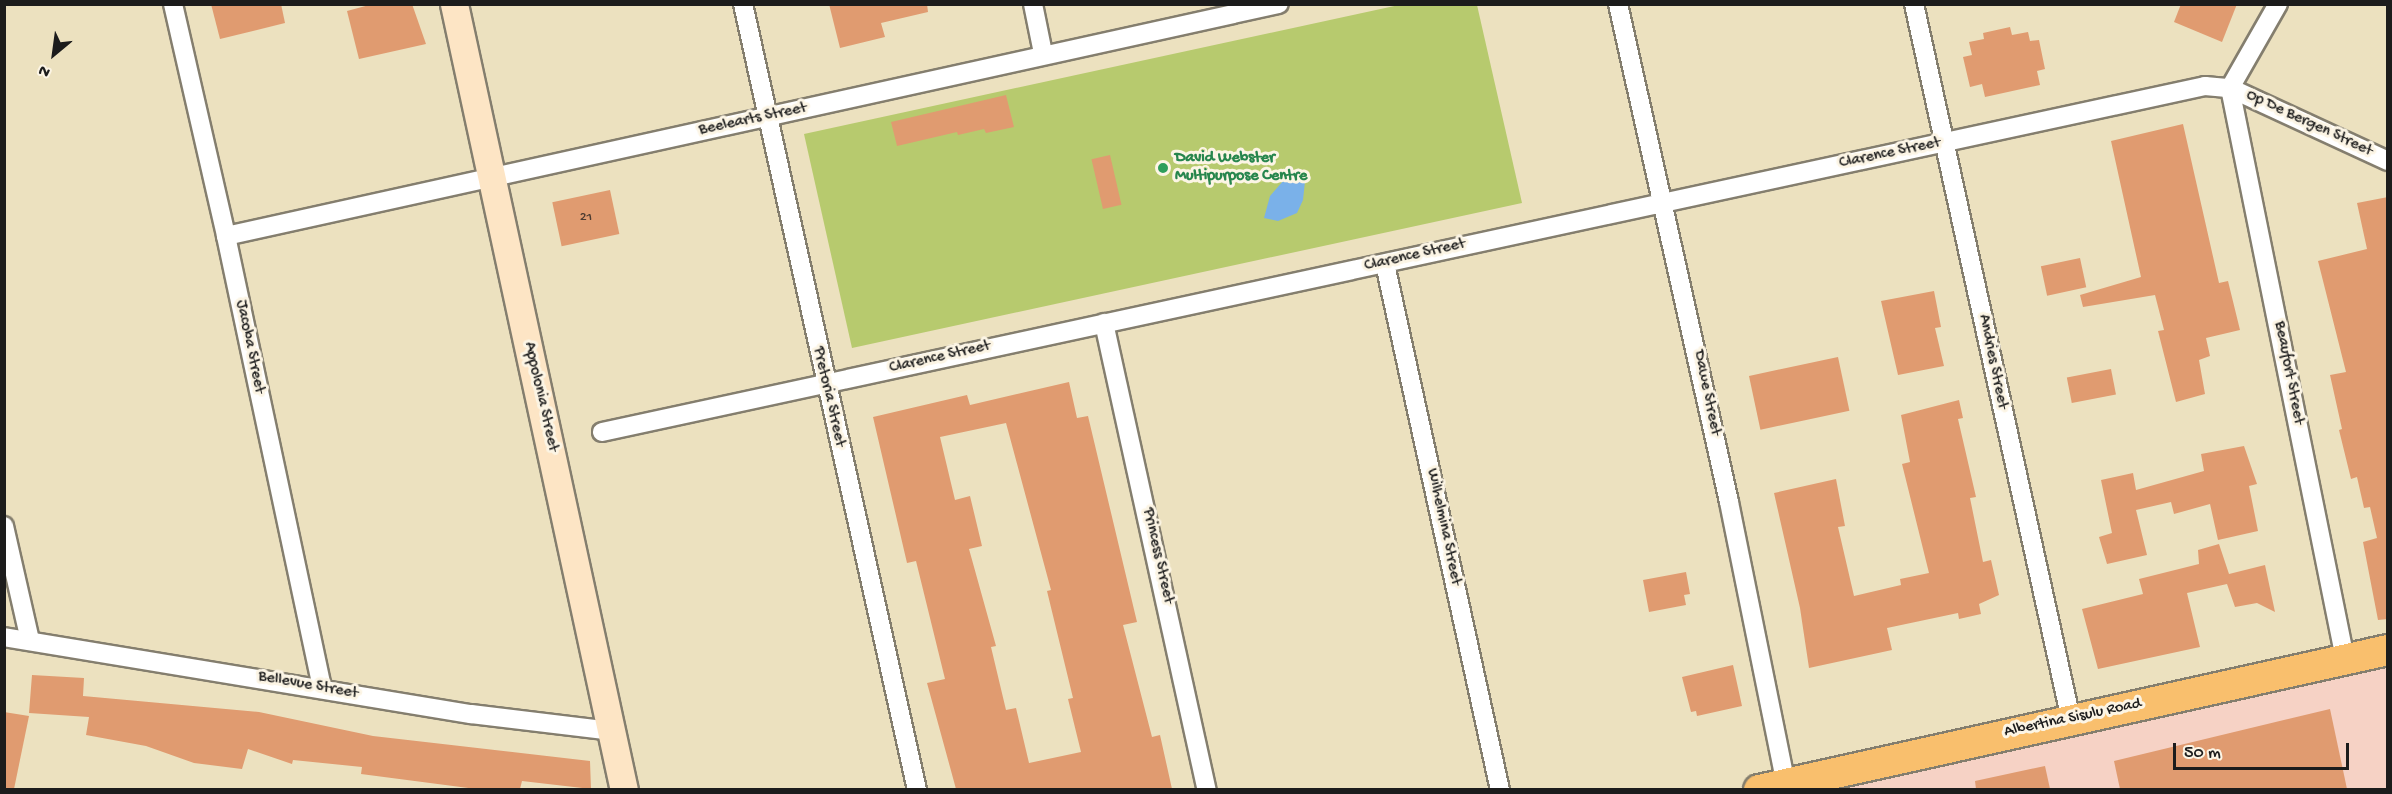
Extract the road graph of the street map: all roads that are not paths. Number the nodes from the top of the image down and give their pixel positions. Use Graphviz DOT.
graph roads {
  1 [pos="172,4"];
  2 [pos="454,4"];
  3 [pos="743,4"];
  4 [pos="1033,4"];
  5 [pos="1279,4"];
  6 [pos="1618,4"];
  7 [pos="1914,4"];
  8 [pos="2278,4"];
  9 [pos="1044,53"];
  10 [pos="2230,88"];
  11 [pos="767,118"];
  12 [pos="1946,142"];
  13 [pos="2388,161"];
  14 [pos="491,176"];
  15 [pos="1664,200"];
  16 [pos="226,236"];
  17 [pos="1385,264"];
  18 [pos="1104,323"];
  19 [pos="825,384"];
  20 [pos="602,432"];
  21 [pos="4,526"];
  22 [pos="4,637"];
  23 [pos="30,640"];
  24 [pos="2388,650"];
  25 [pos="2345,659"];
  26 [pos="322,689"];
  27 [pos="2071,720"];
  28 [pos="611,730"];
  29 [pos="1772,787"];
  30 [pos="624,789"];
  31 [pos="917,789"];
  32 [pos="1207,789"];
  33 [pos="1500,789"];
  1 -- 16 [label="street, Jacoba Street"];
  2 -- 14 [label="main road, Appolonia Street"];
  3 -- 11 [label="street, Pretoria Street"];
  4 -- 9 [label="street"];
  5 -- 9 [label="street, Beelearts Street"];
  6 -- 15 [label="street, Dawe Street"];
  7 -- 12 [label="street, Andries Street"];
  8 -- 10 [label="street"];
  9 -- 11 [label="street, Beelearts Street"];
  10 -- 12 [label="street, Clarence Street"];
  10 -- 13 [label="street, Op De Bergen Street"];
  10 -- 25 [label="street, Beaufort Street"];
  11 -- 14 [label="street, Beelearts Street"];
  11 -- 19 [label="street, Pretoria Street"];
  12 -- 15 [label="street, Clarence Street"];
  12 -- 27 [label="street, Andries Street"];
  14 -- 16 [label="street, Beelearts Street"];
  14 -- 28 [label="main road, Appolonia Street"];
  15 -- 17 [label="street, Clarence Street"];
  15 -- 29 [label="street, Dawe Street"];
  16 -- 26 [label="street, Jacoba Street"];
  17 -- 18 [label="street, Clarence Street"];
  17 -- 33 [label="street, Wilhelmina Street"];
  18 -- 19 [label="street, Clarence Street"];
  18 -- 32 [label="street, Princess Street"];
  19 -- 20 [label="street, Clarence Street"];
  19 -- 31 [label="street, Pretoria Street"];
  21 -- 23 [label="street"];
  22 -- 23 [label="street, Bellevue Street"];
  23 -- 26 [label="street, Bellevue Street"];
  24 -- 25 [label="main road, Albertina Sisulu Road"];
  25 -- 27 [label="main road, Albertina Sisulu Road"];
  26 -- 28 [label="street, Bellevue Street"];
  27 -- 29 [label="main road, Albertina Sisulu Road"];
  28 -- 30 [label="main road, Appolonia Street"];
}
